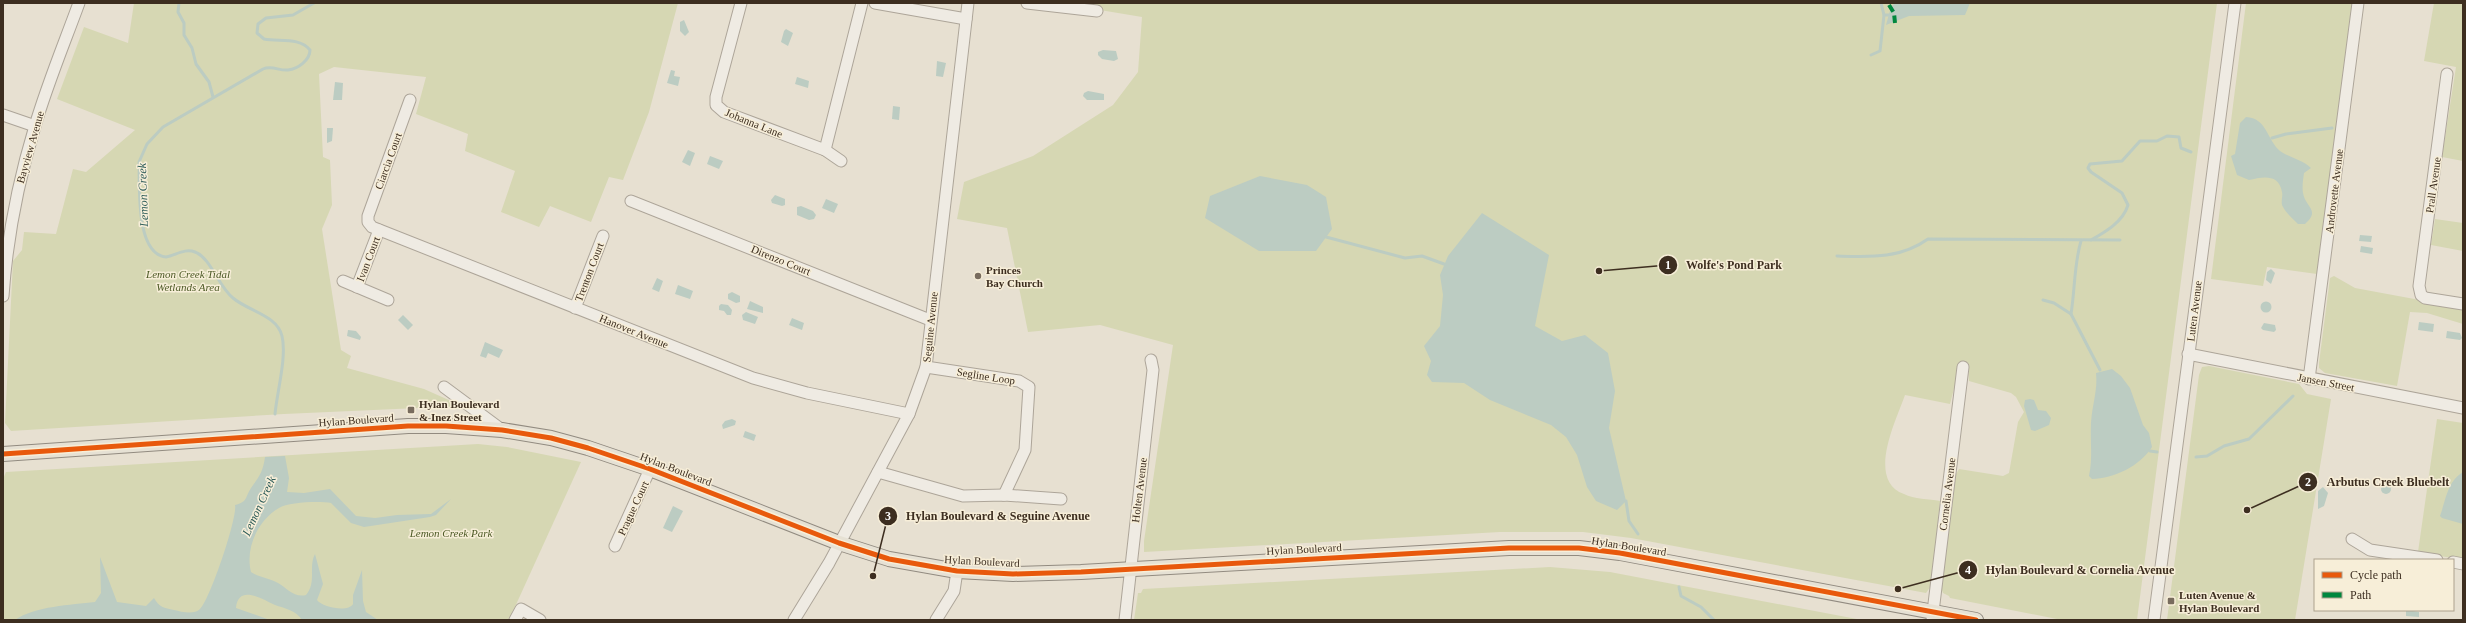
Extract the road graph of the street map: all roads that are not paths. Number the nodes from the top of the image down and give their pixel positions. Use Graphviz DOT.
graph roads {
  1 [pos="79,3"];
  2 [pos="741,3"];
  3 [pos="862,3"];
  4 [pos="875,3"];
  5 [pos="968,3"];
  6 [pos="1027,3"];
  7 [pos="2234,3"];
  8 [pos="2358,3"];
  9 [pos="1097,11"];
  10 [pos="966,19"];
  11 [pos="2447,74"];
  12 [pos="410,100"];
  13 [pos="3,115"];
  14 [pos="35,126"];
  15 [pos="825,150"];
  16 [pos="841,161"];
  17 [pos="631,201"];
  18 [pos="368,222"];
  19 [pos="379,230"];
  20 [pos="603,236"];
  21 [pos="343,281"];
  22 [pos="357,287"];
  23 [pos="3,296"];
  24 [pos="388,300"];
  25 [pos="2463,304"];
  26 [pos="575,308"];
  27 [pos="930,320"];
  28 [pos="2188,354"];
  29 [pos="1151,360"];
  30 [pos="926,367"];
  31 [pos="1963,367"];
  32 [pos="2309,379"];
  33 [pos="444,387"];
  34 [pos="2463,408"];
  35 [pos="910,414"];
  36 [pos="502,430"];
  37 [pos="3,454"];
  38 [pos="650,470"];
  39 [pos="878,472"];
  40 [pos="1004,494"];
  41 [pos="1061,499"];
  42 [pos="2352,539"];
  43 [pos="839,542"];
  44 [pos="615,546"];
  45 [pos="2430,559"];
  46 [pos="1130,569"];
  47 [pos="957,572"];
  48 [pos="1932,616"];
  49 [pos="515,620"];
  50 [pos="540,620"];
  51 [pos="794,620"];
  52 [pos="936,620"];
  53 [pos="1125,620"];
  54 [pos="1976,620"];
  55 [pos="2154,620"];
  1 -- 14 [label="street, Bayview Avenue"];
  2 -- 15 [label="street, Johanna Lane"];
  3 -- 15 [label="street"];
  4 -- 10 [label="street"];
  5 -- 10 [label="street, Seguine Avenue"];
  6 -- 9 [label="street"];
  7 -- 28 [label="street, Luten Avenue"];
  8 -- 32 [label="street, Androvette Avenue"];
  10 -- 27 [label="street, Seguine Avenue"];
  11 -- 25 [label="street, Prall Avenue"];
  12 -- 18 [label="street, Ciarcia Court"];
  13 -- 14 [label="street"];
  14 -- 23 [label="street, Bayview Avenue"];
  15 -- 16 [label="street, Johanna Lane"];
  17 -- 27 [label="street, Direnzo Court"];
  18 -- 19 [label="street, Hanover Avenue"];
  19 -- 22 [label="street, Ivan Court"];
  19 -- 26 [label="street, Hanover Avenue"];
  20 -- 26 [label="street, Trenton Court"];
  21 -- 22 [label="street, Ivan Court"];
  22 -- 24 [label="street, Ivan Court"];
  26 -- 35 [label="street, Hanover Avenue"];
  27 -- 30 [label="street, Seguine Avenue"];
  28 -- 32 [label="street, Jansen Street"];
  28 -- 55 [label="street, Luten Avenue"];
  29 -- 46 [label="street, Holten Avenue"];
  30 -- 35 [label="street, Seguine Avenue"];
  30 -- 40 [label="street, Segline Loop"];
  31 -- 48 [label="street, Cornelia Avenue"];
  32 -- 34 [label="street, Jansen Street"];
  33 -- 36 [label="street"];
  35 -- 39 [label="street, Seguine Avenue"];
  36 -- 37 [label="main road, Hylan Boulevard"];
  36 -- 38 [label="main road, Hylan Boulevard"];
  38 -- 43 [label="main road, Hylan Boulevard"];
  38 -- 44 [label="street, Prague Court"];
  39 -- 40 [label="street"];
  39 -- 43 [label="street, Seguine Avenue"];
  40 -- 41 [label="street"];
  42 -- 45 [label="street"];
  43 -- 47 [label="main road, Hylan Boulevard"];
  43 -- 51 [label="street, Seguine Avenue"];
  46 -- 47 [label="main road, Hylan Boulevard"];
  46 -- 48 [label="main road, Hylan Boulevard"];
  46 -- 53 [label="street, Holten Avenue"];
  47 -- 52 [label="street"];
  48 -- 54 [label="main road, Hylan Boulevard"];
  49 -- 50 [label="street"];
}
